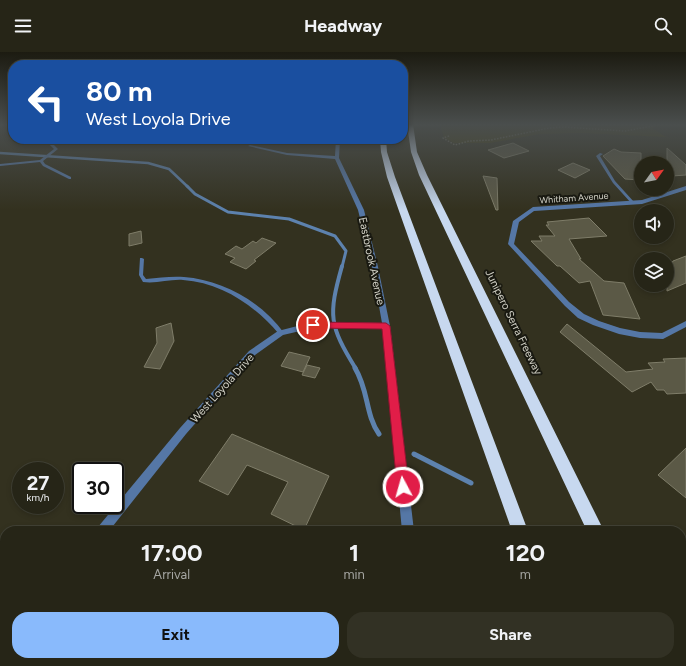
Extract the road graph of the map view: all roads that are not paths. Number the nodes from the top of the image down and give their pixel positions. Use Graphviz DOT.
graph roads {
  1 [pos="51,153"];
  2 [pos="281,153"];
  3 [pos="337,153"];
  4 [pos="384,153"];
  5 [pos="414,153"];
  6 [pos="601,154"];
  7 [pos="336,158"];
  8 [pos="41,161"];
  9 [pos="0,165"];
  10 [pos="70,178"];
  11 [pos="686,188"];
  12 [pos="633,203"];
  13 [pos="142,260"];
  14 [pos="686,324"];
  15 [pos="386,326"];
  16 [pos="281,333"];
  17 [pos="106,526"];
  18 [pos="407,526"];
  19 [pos="518,526"];
  20 [pos="594,526"];
  1 -- 8 [label="lane"];
  2 -- 7 [label="street"];
  3 -- 7 [label="street"];
  4 -- 19 [label="highway"];
  5 -- 20 [label="highway, Junipero Serra Freeway"];
  6 -- 12 [label="lane"];
  7 -- 15 [label="street, Eastbrook Avenue"];
  8 -- 9 [label="lane"];
  8 -- 10 [label="lane"];
  11 -- 12 [label="street, Whitham Avenue"];
  12 -- 14 [label="street, Whitham Avenue"];
  13 -- 16 [label="lane"];
  15 -- 16 [label="street, West Loyola Drive"];
  15 -- 18 [label="street, Eastbrook Avenue"];
  16 -- 17 [label="street, West Loyola Drive"];
}
